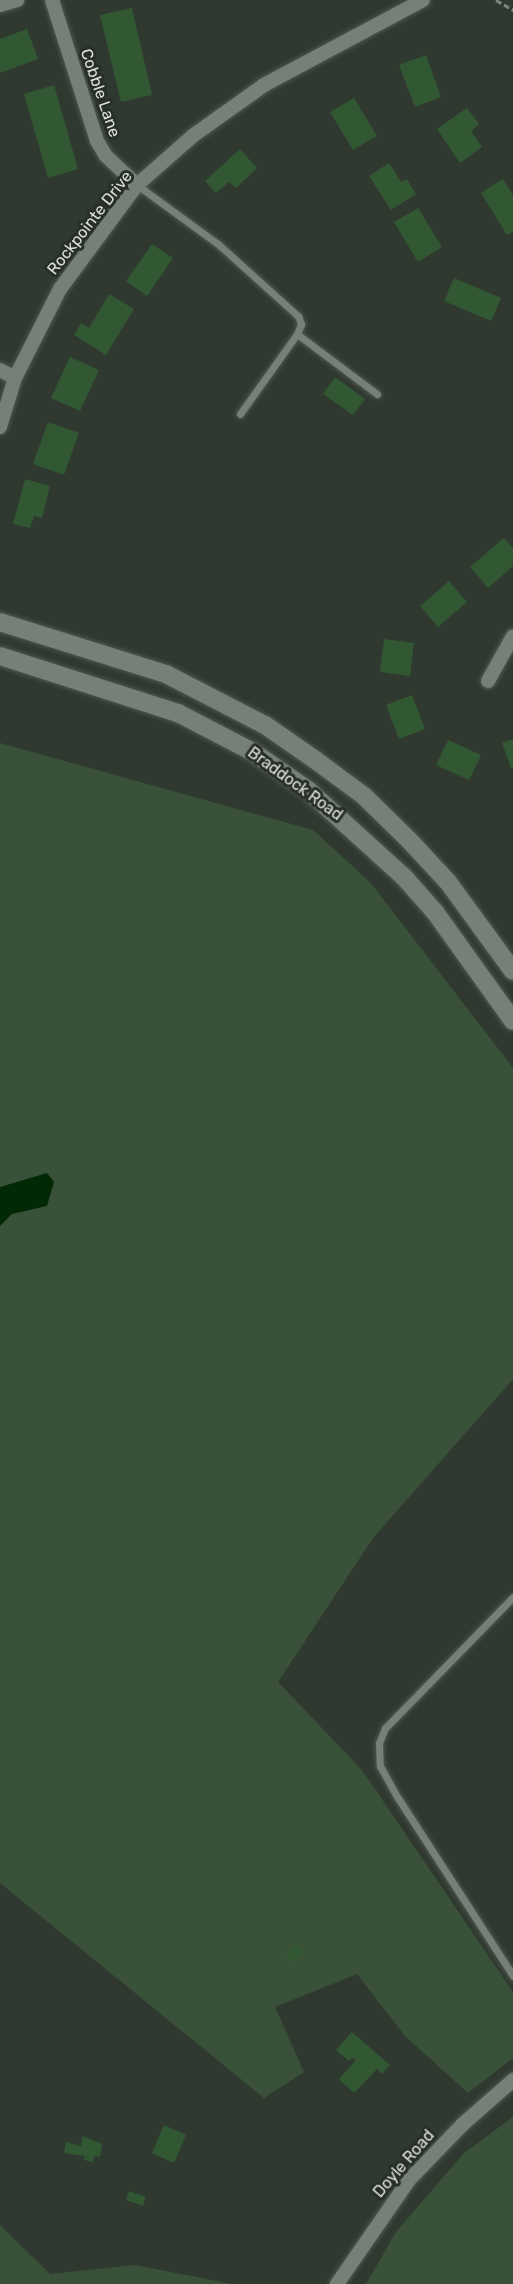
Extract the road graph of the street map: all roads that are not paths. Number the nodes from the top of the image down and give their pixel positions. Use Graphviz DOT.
graph roads {
  1 [pos="17,0"];
  2 [pos="52,0"];
  3 [pos="423,0"];
  4 [pos="0,5"];
  5 [pos="137,185"];
  6 [pos="297,334"];
  7 [pos="0,370"];
  8 [pos="15,378"];
  9 [pos="376,394"];
  10 [pos="240,414"];
  11 [pos="0,427"];
  12 [pos="0,622"];
  13 [pos="513,636"];
  14 [pos="0,656"];
  15 [pos="488,681"];
  16 [pos="513,971"];
  17 [pos="513,1021"];
  18 [pos="513,1597"];
  19 [pos="513,1976"];
  20 [pos="513,2080"];
  21 [pos="337,2284"];
  1 -- 4 [label="street"];
  2 -- 5 [label="street, Cobble Lane"];
  3 -- 5 [label="street, Rockpointe Drive"];
  5 -- 6 [label="lane"];
  5 -- 8 [label="street, Rockpointe Drive"];
  6 -- 9 [label="lane"];
  6 -- 10 [label="lane"];
  7 -- 8 [label="street"];
  8 -- 11 [label="street, Rockpointe Drive"];
  12 -- 16 [label="main road, Braddock Road"];
  13 -- 15 [label="street"];
  14 -- 17 [label="main road, Braddock Road"];
  18 -- 19 [label="lane"];
  20 -- 21 [label="street, Doyle Road"];
}
